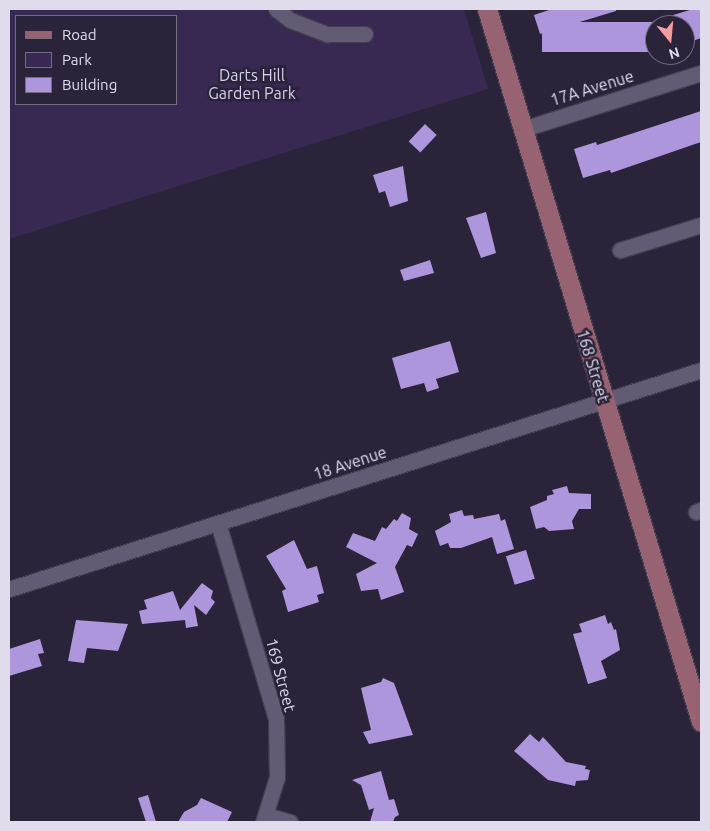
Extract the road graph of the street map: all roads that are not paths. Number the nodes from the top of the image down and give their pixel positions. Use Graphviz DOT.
graph roads {
  1 [pos="276,9"];
  2 [pos="487,9"];
  3 [pos="365,34"];
  4 [pos="701,73"];
  5 [pos="523,129"];
  6 [pos="701,225"];
  7 [pos="620,250"];
  8 [pos="701,370"];
  9 [pos="604,401"];
  10 [pos="218,523"];
  11 [pos="9,589"];
  12 [pos="701,722"];
  13 [pos="264,819"];
  14 [pos="290,822"];
  1 -- 3 [label="street"];
  2 -- 5 [label="main road, 168 Street"];
  4 -- 5 [label="street, 17A Avenue"];
  5 -- 9 [label="main road, 168 Street"];
  6 -- 7 [label="street"];
  8 -- 9 [label="street, 18 Avenue"];
  9 -- 10 [label="street, 18 Avenue"];
  9 -- 12 [label="main road, 168 Street"];
  10 -- 11 [label="street, 18 Avenue"];
  10 -- 13 [label="street, 169 Street"];
  13 -- 14 [label="street, 169 Street"];
}
